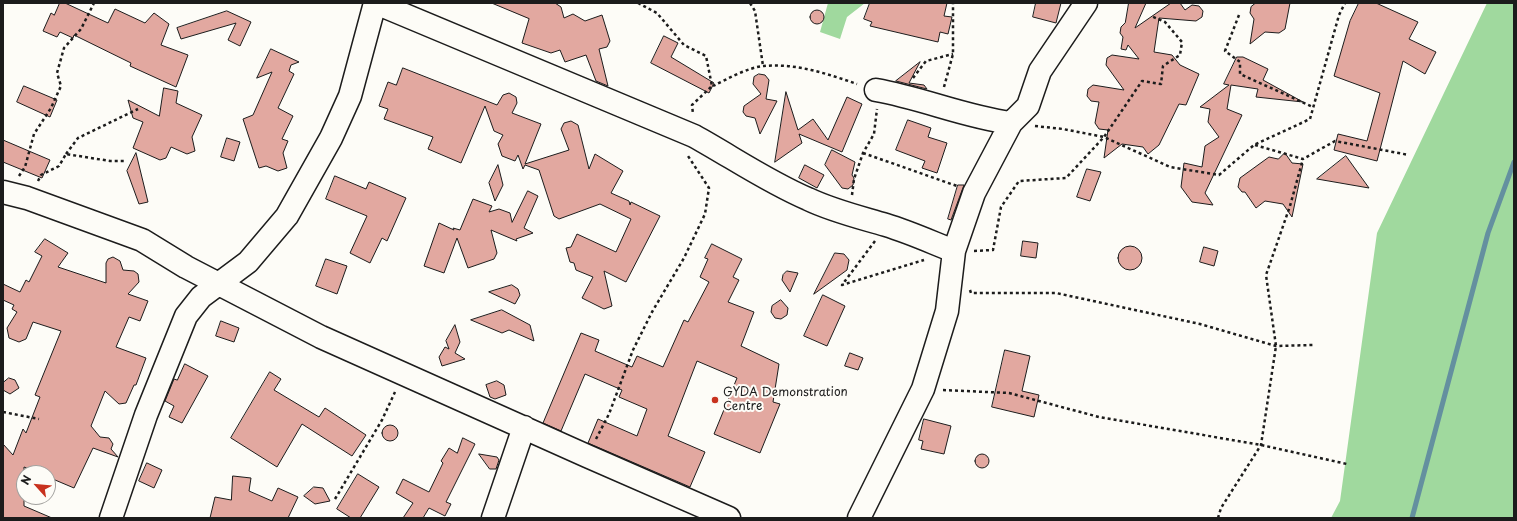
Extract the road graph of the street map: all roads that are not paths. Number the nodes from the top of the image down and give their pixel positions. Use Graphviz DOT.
graph roads {
  1 [pos="376,3"];
  2 [pos="1086,3"];
  3 [pos="876,90"];
  4 [pos="1011,123"];
  5 [pos="13,195"];
  6 [pos="954,251"];
  7 [pos="218,283"];
  8 [pos="524,427"];
  9 [pos="111,518"];
  10 [pos="493,518"];
  11 [pos="729,518"];
  12 [pos="859,518"];
  1 -- 6 [label="street"];
  1 -- 7 [label="street"];
  2 -- 4 [label="street"];
  3 -- 4 [label="street"];
  4 -- 6 [label="street"];
  5 -- 7 [label="street"];
  6 -- 12 [label="street"];
  7 -- 8 [label="street"];
  7 -- 9 [label="street"];
  8 -- 10 [label="street"];
  8 -- 11 [label="street"];
}
